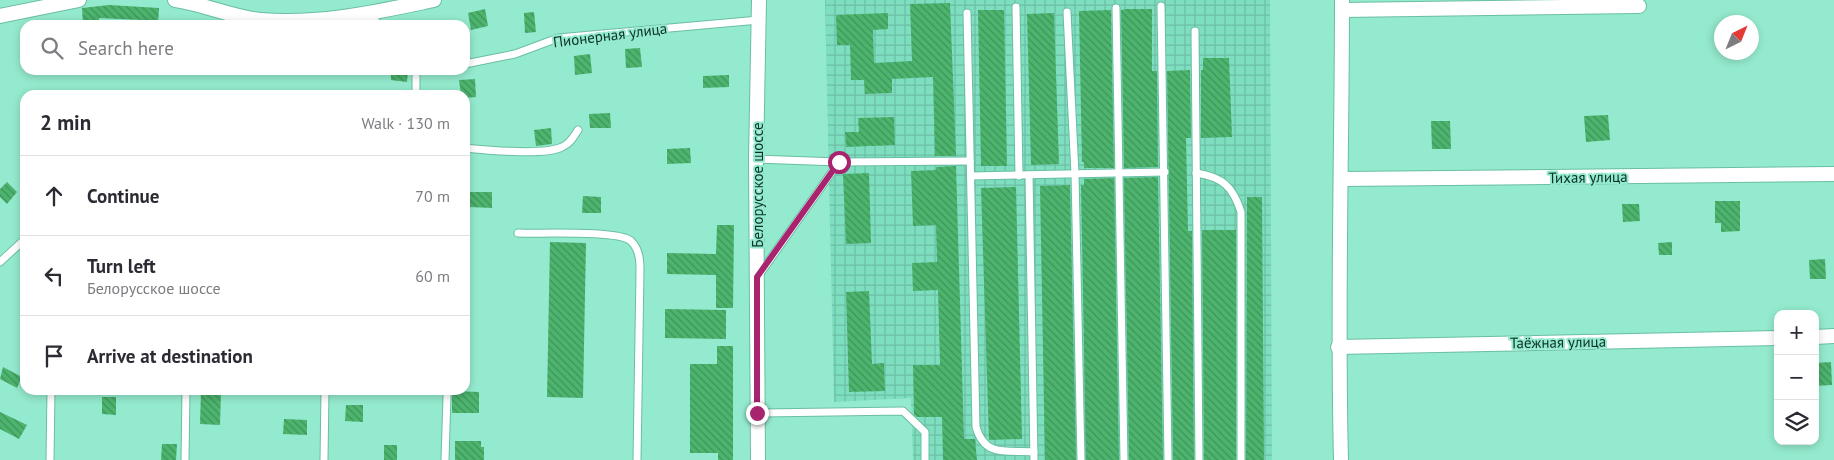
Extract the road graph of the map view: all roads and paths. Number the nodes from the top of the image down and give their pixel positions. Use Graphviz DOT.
graph roads {
  1 [pos="79,0"];
  2 [pos="175,0"];
  3 [pos="434,0"];
  4 [pos="759,0"];
  5 [pos="213,4"];
  6 [pos="1342,5"];
  7 [pos="1161,6"];
  8 [pos="1639,6"];
  9 [pos="1016,7"];
  10 [pos="1116,8"];
  11 [pos="1067,12"];
  12 [pos="967,13"];
  13 [pos="368,14"];
  14 [pos="0,16"];
  15 [pos="375,20"];
  16 [pos="759,20"];
  17 [pos="1195,31"];
  18 [pos="470,63"];
  19 [pos="416,75"];
  20 [pos="416,90"];
  21 [pos="578,130"];
  22 [pos="470,148"];
  23 [pos="756,159"];
  24 [pos="970,161"];
  25 [pos="839,162"];
  26 [pos="1165,172"];
  27 [pos="1119,173"];
  28 [pos="1196,173"];
  29 [pos="1075,174"];
  30 [pos="1834,174"];
  31 [pos="970,176"];
  32 [pos="1019,176"];
  33 [pos="1029,176"];
  34 [pos="1342,179"];
  35 [pos="518,233"];
  36 [pos="20,244"];
  37 [pos="0,262"];
  38 [pos="757,277"];
  39 [pos="1834,336"];
  40 [pos="1819,337"];
  41 [pos="1774,338"];
  42 [pos="1338,347"];
  43 [pos="51,395"];
  44 [pos="186,395"];
  45 [pos="325,395"];
  46 [pos="447,396"];
  47 [pos="757,413"];
  48 [pos="1034,452"];
  49 [pos="50,460"];
  50 [pos="185,460"];
  51 [pos="324,460"];
  52 [pos="445,460"];
  53 [pos="637,460"];
  54 [pos="758,460"];
  55 [pos="925,460"];
  56 [pos="1034,460"];
  57 [pos="1081,460"];
  58 [pos="1124,460"];
  59 [pos="1168,460"];
  60 [pos="1199,460"];
  61 [pos="1241,460"];
  62 [pos="1341,460"];
  1 -- 14 [label="street"];
  2 -- 5 [label="street"];
  3 -- 13 [label="street"];
  4 -- 16 [label="street, Белорусское шоссе"];
  5 -- 13 [label="street"];
  6 -- 8 [label="street"];
  6 -- 34 [label="street"];
  7 -- 26 [label="lane"];
  9 -- 32 [label="lane"];
  10 -- 27 [label="lane"];
  11 -- 29 [label="lane"];
  12 -- 24 [label="lane"];
  13 -- 15 [label="lane"];
  16 -- 18 [label="lane, Пионерная улица"];
  16 -- 23 [label="street, Белорусское шоссе"];
  17 -- 28 [label="lane"];
  19 -- 20 [label="lane"];
  21 -- 22 [label="lane"];
  23 -- 25 [label="lane"];
  23 -- 38 [label="street, Белорусское шоссе"];
  24 -- 25 [label="lane"];
  24 -- 31 [label="lane"];
  25 -- 38 [label="lane"];
  26 -- 27 [label="lane"];
  26 -- 59 [label="lane"];
  27 -- 29 [label="lane"];
  27 -- 58 [label="lane"];
  28 -- 60 [label="lane"];
  28 -- 61 [label="lane"];
  29 -- 33 [label="lane"];
  29 -- 57 [label="lane"];
  30 -- 34 [label="street, Тихая улица"];
  31 -- 32 [label="lane"];
  31 -- 48 [label="lane"];
  32 -- 33 [label="lane"];
  33 -- 48 [label="lane"];
  34 -- 42 [label="street"];
  35 -- 53 [label="lane"];
  36 -- 37 [label="lane"];
  38 -- 47 [label="street, Белорусское шоссе"];
  39 -- 40 [label="street"];
  41 -- 42 [label="street, Таёжная улица"];
  42 -- 62 [label="street"];
  43 -- 49 [label="lane"];
  44 -- 50 [label="lane"];
  45 -- 51 [label="lane"];
  46 -- 52 [label="lane"];
  47 -- 54 [label="street, Белорусское шоссе"];
  47 -- 55 [label="lane"];
  48 -- 56 [label="lane"];
}
